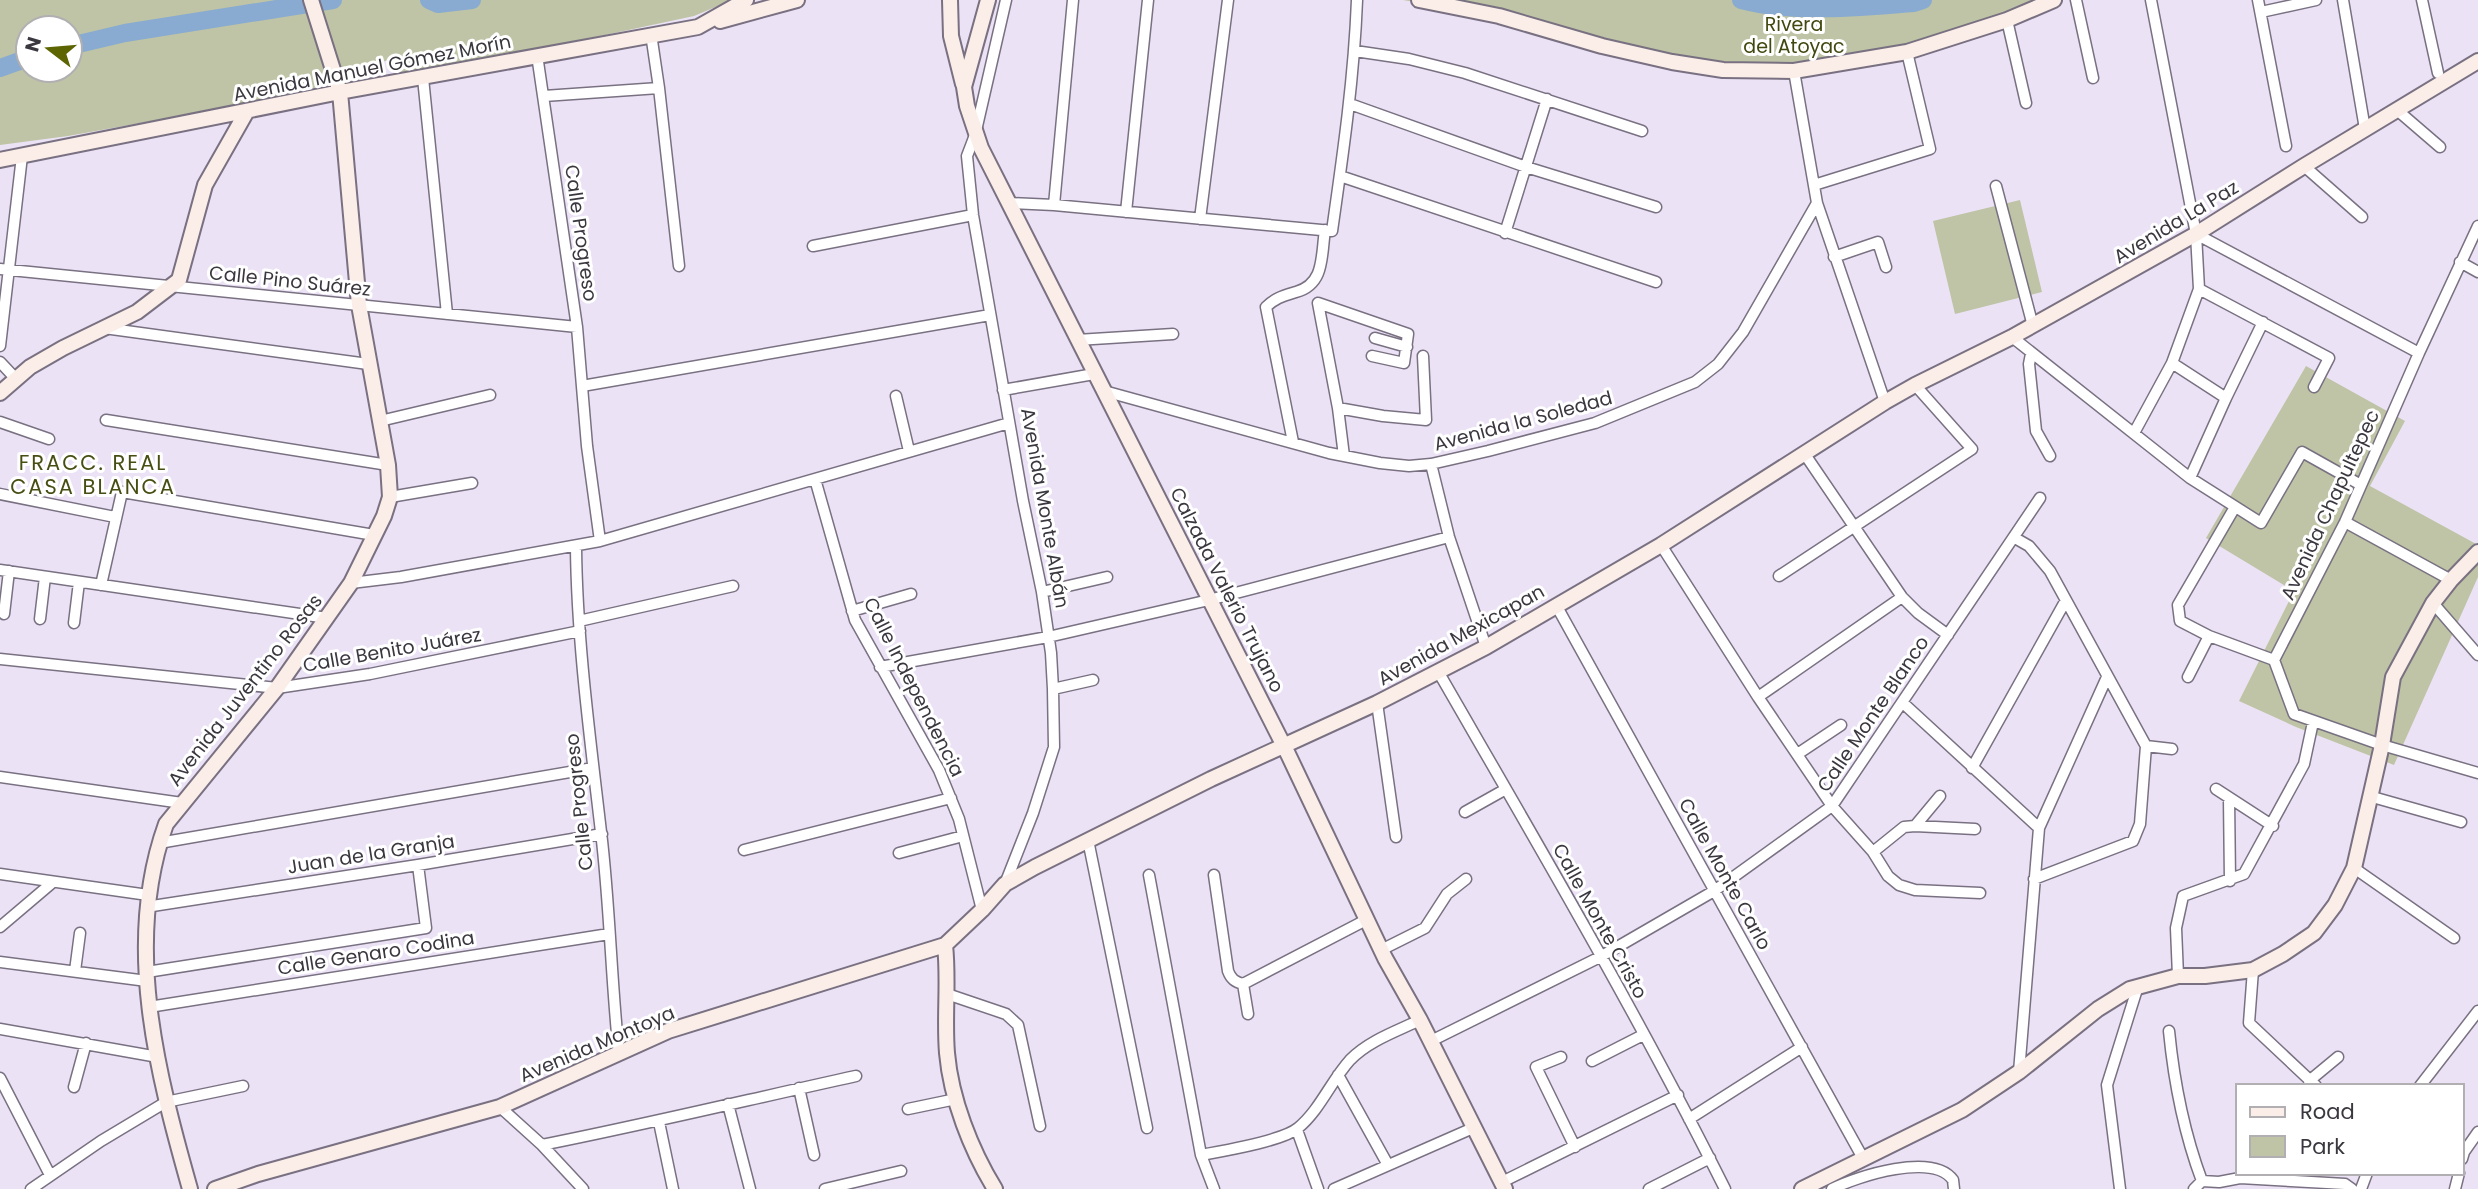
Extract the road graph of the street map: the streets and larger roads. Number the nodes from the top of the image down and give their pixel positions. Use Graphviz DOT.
graph roads {
  1 [pos="311,0"];
  2 [pos="746,0"];
  3 [pos="797,0"];
  4 [pos="950,0"];
  5 [pos="988,0"];
  6 [pos="1006,0"];
  7 [pos="1073,0"];
  8 [pos="1148,0"];
  9 [pos="1228,0"];
  10 [pos="1357,0"];
  11 [pos="1419,0"];
  12 [pos="2054,0"];
  13 [pos="2076,0"];
  14 [pos="2151,0"];
  15 [pos="2258,0"];
  16 [pos="2316,0"];
  17 [pos="2343,0"];
  18 [pos="2423,0"];
  19 [pos="2261,12"];
  20 [pos="2007,20"];
  21 [pos="698,27"];
  22 [pos="650,34"];
  23 [pos="1355,51"];
  24 [pos="1907,52"];
  25 [pos="537,55"];
  26 [pos="2478,61"];
  27 [pos="1794,71"];
  28 [pos="2438,73"];
  29 [pos="423,78"];
  30 [pos="2092,78"];
  31 [pos="338,87"];
  32 [pos="964,87"];
  33 [pos="659,88"];
  34 [pos="544,96"];
  35 [pos="1546,99"];
  36 [pos="2026,103"];
  37 [pos="1350,104"];
  38 [pos="2397,110"];
  39 [pos="247,111"];
  40 [pos="2365,129"];
  41 [pos="1642,131"];
  42 [pos="975,135"];
  43 [pos="2286,146"];
  44 [pos="2440,147"];
  45 [pos="22,156"];
  46 [pos="0,160"];
  47 [pos="2304,166"];
  48 [pos="1526,167"];
  49 [pos="1340,176"];
  50 [pos="1815,185"];
  51 [pos="1996,186"];
  52 [pos="1008,203"];
  53 [pos="1817,203"];
  54 [pos="1054,205"];
  55 [pos="1656,207"];
  56 [pos="1126,212"];
  57 [pos="973,215"];
  58 [pos="2362,217"];
  59 [pos="1199,219"];
  60 [pos="2478,226"];
  61 [pos="1329,231"];
  62 [pos="1505,233"];
  63 [pos="2196,234"];
  64 [pos="813,246"];
  65 [pos="1834,257"];
  66 [pos="2460,262"];
  67 [pos="678,266"];
  68 [pos="1886,267"];
  69 [pos="5,269"];
  70 [pos="2478,272"];
  71 [pos="1656,282"];
  72 [pos="172,286"];
  73 [pos="2199,289"];
  74 [pos="359,305"];
  75 [pos="447,314"];
  76 [pos="990,315"];
  77 [pos="2263,322"];
  78 [pos="2033,326"];
  79 [pos="577,327"];
  80 [pos="104,328"];
  81 [pos="1173,334"];
  82 [pos="2012,337"];
  83 [pos="1375,338"];
  84 [pos="1077,340"];
  85 [pos="0,346"];
  86 [pos="1407,347"];
  87 [pos="2419,353"];
  88 [pos="2031,354"];
  89 [pos="1372,356"];
  90 [pos="1423,356"];
  91 [pos="0,362"];
  92 [pos="2172,363"];
  93 [pos="368,364"];
  94 [pos="1094,374"];
  95 [pos="16,379"];
  96 [pos="1915,385"];
  97 [pos="582,386"];
  98 [pos="2314,387"];
  99 [pos="1003,390"];
  100 [pos="1103,391"];
  101 [pos="0,393"];
  102 [pos="490,396"];
  103 [pos="896,396"];
  104 [pos="2225,398"];
  105 [pos="1885,402"];
  106 [pos="1338,408"];
  107 [pos="106,420"];
  108 [pos="380,421"];
  109 [pos="0,422"];
  110 [pos="1009,423"];
  111 [pos="2134,433"];
  112 [pos="49,439"];
  113 [pos="1293,442"];
  114 [pos="909,451"];
  115 [pos="1804,453"];
  116 [pos="1344,456"];
  117 [pos="2050,456"];
  118 [pos="1431,464"];
  119 [pos="388,465"];
  120 [pos="2190,478"];
  121 [pos="815,479"];
  122 [pos="472,483"];
  123 [pos="2361,485"];
  124 [pos="0,494"];
  125 [pos="390,497"];
  126 [pos="2040,498"];
  127 [pos="2235,508"];
  128 [pos="115,517"];
  129 [pos="2345,522"];
  130 [pos="1854,527"];
  131 [pos="374,535"];
  132 [pos="1449,537"];
  133 [pos="2015,538"];
  134 [pos="600,541"];
  135 [pos="1661,545"];
  136 [pos="576,547"];
  137 [pos="2478,552"];
  138 [pos="5,570"];
  139 [pos="1779,576"];
  140 [pos="45,577"];
  141 [pos="1107,577"];
  142 [pos="2451,580"];
  143 [pos="79,582"];
  144 [pos="351,583"];
  145 [pos="101,585"];
  146 [pos="733,586"];
  147 [pos="1042,592"];
  148 [pos="911,594"];
  149 [pos="1902,597"];
  150 [pos="1209,600"];
  151 [pos="2066,600"];
  152 [pos="2433,603"];
  153 [pos="1556,605"];
  154 [pos="852,611"];
  155 [pos="4,614"];
  156 [pos="327,618"];
  157 [pos="40,619"];
  158 [pos="74,623"];
  159 [pos="579,626"];
  160 [pos="1948,635"];
  161 [pos="2209,636"];
  162 [pos="1048,637"];
  163 [pos="1486,647"];
  164 [pos="2478,655"];
  165 [pos="0,659"];
  166 [pos="2274,660"];
  167 [pos="880,667"];
  168 [pos="1439,673"];
  169 [pos="2106,677"];
  170 [pos="2188,677"];
  171 [pos="1093,680"];
  172 [pos="277,688"];
  173 [pos="1053,689"];
  174 [pos="1758,697"];
  175 [pos="1377,703"];
  176 [pos="1903,703"];
  177 [pos="2313,723"];
  178 [pos="1841,725"];
  179 [pos="2382,745"];
  180 [pos="1284,746"];
  181 [pos="2146,746"];
  182 [pos="2172,749"];
  183 [pos="1799,753"];
  184 [pos="593,768"];
  185 [pos="1972,768"];
  186 [pos="2478,773"];
  187 [pos="0,777"];
  188 [pos="1506,789"];
  189 [pos="2216,789"];
  190 [pos="1940,796"];
  191 [pos="2369,796"];
  192 [pos="951,798"];
  193 [pos="2229,798"];
  194 [pos="182,803"];
  195 [pos="1832,806"];
  196 [pos="1465,812"];
  197 [pos="2460,822"];
  198 [pos="1915,826"];
  199 [pos="2273,826"];
  200 [pos="2039,828"];
  201 [pos="1975,829"];
  202 [pos="602,834"];
  203 [pos="963,836"];
  204 [pos="1396,837"];
  205 [pos="1088,840"];
  206 [pos="159,844"];
  207 [pos="744,850"];
  208 [pos="1873,852"];
  209 [pos="899,853"];
  210 [pos="418,865"];
  211 [pos="2354,868"];
  212 [pos="0,874"];
  213 [pos="1149,874"];
  214 [pos="1214,875"];
  215 [pos="1466,879"];
  216 [pos="2034,879"];
  217 [pos="2230,881"];
  218 [pos="53,882"];
  219 [pos="1005,884"];
  220 [pos="1714,891"];
  221 [pos="1980,893"];
  222 [pos="147,901"];
  223 [pos="982,910"];
  224 [pos="1366,920"];
  225 [pos="0,927"];
  226 [pos="80,933"];
  227 [pos="609,933"];
  228 [pos="2454,939"];
  229 [pos="944,945"];
  230 [pos="1381,950"];
  231 [pos="1600,957"];
  232 [pos="0,962"];
  233 [pos="2253,970"];
  234 [pos="75,971"];
  235 [pos="147,976"];
  236 [pos="2178,976"];
  237 [pos="1243,984"];
  238 [pos="2138,986"];
  239 [pos="947,994"];
  240 [pos="149,1007"];
  241 [pos="2478,1011"];
  242 [pos="1248,1014"];
  243 [pos="1420,1020"];
  244 [pos="0,1029"];
  245 [pos="2169,1031"];
  246 [pos="1643,1035"];
  247 [pos="1431,1041"];
  248 [pos="86,1043"];
  249 [pos="1802,1048"];
  250 [pos="619,1054"];
  251 [pos="158,1057"];
  252 [pos="1561,1057"];
  253 [pos="2338,1057"];
  254 [pos="1592,1061"];
  255 [pos="2019,1072"];
  256 [pos="1338,1075"];
  257 [pos="856,1076"];
  258 [pos="0,1078"];
  259 [pos="2312,1083"];
  260 [pos="2422,1084"];
  261 [pos="243,1086"];
  262 [pos="74,1087"];
  263 [pos="799,1088"];
  264 [pos="1678,1095"];
  265 [pos="956,1099"];
  266 [pos="166,1102"];
  267 [pos="728,1104"];
  268 [pos="500,1107"];
  269 [pos="908,1109"];
  270 [pos="1689,1119"];
  271 [pos="659,1122"];
  272 [pos="1040,1126"];
  273 [pos="1147,1128"];
  274 [pos="1473,1128"];
  275 [pos="1297,1130"];
  276 [pos="2478,1132"];
  277 [pos="542,1145"];
  278 [pos="1575,1147"];
  279 [pos="2464,1152"];
  280 [pos="814,1155"];
  281 [pos="1200,1155"];
  282 [pos="1710,1158"];
  283 [pos="1864,1160"];
  284 [pos="1388,1165"];
  285 [pos="901,1171"];
  286 [pos="50,1175"];
  287 [pos="2203,1181"];
  288 [pos="1503,1186"];
  289 [pos="579,1188"];
  290 [pos="31,1189"];
  291 [pos="190,1189"];
  292 [pos="215,1189"];
  293 [pos="673,1189"];
  294 [pos="750,1189"];
  295 [pos="825,1189"];
  296 [pos="995,1189"];
  297 [pos="1214,1189"];
  298 [pos="1318,1189"];
  299 [pos="1334,1189"];
  300 [pos="1649,1189"];
  301 [pos="1725,1189"];
  302 [pos="1802,1189"];
  303 [pos="1832,1189"];
  304 [pos="1954,1189"];
  305 [pos="2120,1189"];
  306 [pos="2194,1189"];
  307 [pos="2352,1189"];
  1 -- 31 [label="street, Avenida Juventino Rosas"];
  2 -- 21 [label="street, Avenida Manuel Gómez Morín"];
  3 -- 21 [label="street"];
  4 -- 32 [label="street"];
  5 -- 32 [label="street, Calzada Valerio Trujano"];
  6 -- 42 [label="street, Avenida Monte Albán"];
  7 -- 54 [label="street"];
  8 -- 56 [label="street"];
  9 -- 59 [label="street"];
  10 -- 23 [label="street"];
  11 -- 27 [label="street"];
  12 -- 20 [label="street"];
  13 -- 30 [label="street"];
  14 -- 63 [label="street"];
  15 -- 19 [label="street"];
  16 -- 19 [label="street"];
  17 -- 40 [label="street"];
  18 -- 28 [label="street"];
  19 -- 43 [label="street"];
  20 -- 24 [label="street"];
  20 -- 36 [label="street"];
  21 -- 22 [label="street, Avenida Manuel Gómez Morín"];
  22 -- 25 [label="street, Avenida Manuel Gómez Morín"];
  22 -- 33 [label="street"];
  23 -- 35 [label="street"];
  23 -- 37 [label="street"];
  24 -- 27 [label="street"];
  24 -- 50 [label="street"];
  25 -- 29 [label="street, Avenida Manuel Gómez Morín"];
  25 -- 34 [label="street, Calle Progreso"];
  26 -- 38 [label="street, Avenida La Paz"];
  27 -- 50 [label="street"];
  29 -- 31 [label="street, Avenida Manuel Gómez Morín"];
  29 -- 75 [label="street"];
  31 -- 39 [label="street, Avenida Manuel Gómez Morín"];
  31 -- 74 [label="street, Avenida Juventino Rosas"];
  32 -- 42 [label="street, Calzada Valerio Trujano"];
  33 -- 34 [label="street"];
  33 -- 67 [label="street"];
  34 -- 79 [label="street, Calle Progreso"];
  35 -- 41 [label="street"];
  35 -- 48 [label="street"];
  37 -- 48 [label="street"];
  37 -- 49 [label="street"];
  38 -- 40 [label="street, Avenida La Paz"];
  38 -- 44 [label="street"];
  39 -- 45 [label="street, Avenida Manuel Gómez Morín"];
  39 -- 72 [label="street"];
  40 -- 47 [label="street, Avenida La Paz"];
  42 -- 52 [label="street, Calzada Valerio Trujano"];
  42 -- 57 [label="street, Avenida Monte Albán"];
  45 -- 46 [label="street, Avenida Manuel Gómez Morín"];
  45 -- 69 [label="street"];
  47 -- 58 [label="street"];
  47 -- 63 [label="street, Avenida La Paz"];
  48 -- 55 [label="street"];
  48 -- 62 [label="street"];
  49 -- 61 [label="street"];
  49 -- 62 [label="street"];
  50 -- 53 [label="street"];
  51 -- 78 [label="street"];
  52 -- 54 [label="street"];
  52 -- 84 [label="street, Calzada Valerio Trujano"];
  53 -- 65 [label="street"];
  53 -- 118 [label="street, Avenida la Soledad"];
  54 -- 56 [label="street"];
  56 -- 59 [label="street"];
  57 -- 64 [label="street"];
  57 -- 76 [label="street, Avenida Monte Albán"];
  59 -- 61 [label="street"];
  60 -- 66 [label="street, Avenida Chapultepec"];
  61 -- 113 [label="street"];
  62 -- 71 [label="street"];
  63 -- 73 [label="street"];
  63 -- 78 [label="street, Avenida La Paz"];
  63 -- 87 [label="street"];
  65 -- 68 [label="street"];
  65 -- 105 [label="street"];
  66 -- 70 [label="street"];
  66 -- 87 [label="street, Avenida Chapultepec"];
  69 -- 72 [label="street, Calle Pino Suárez"];
  69 -- 85 [label="street"];
  72 -- 74 [label="street, Calle Pino Suárez"];
  72 -- 80 [label="street"];
  73 -- 77 [label="street"];
  73 -- 92 [label="street"];
  74 -- 75 [label="street, Calle Pino Suárez"];
  74 -- 93 [label="street, Avenida Juventino Rosas"];
  75 -- 79 [label="street, Calle Pino Suárez"];
  76 -- 97 [label="street"];
  76 -- 99 [label="street, Avenida Monte Albán"];
  77 -- 98 [label="street"];
  77 -- 104 [label="street"];
  78 -- 82 [label="street, Avenida La Paz"];
  79 -- 97 [label="street, Calle Progreso"];
  80 -- 93 [label="street"];
  80 -- 95 [label="street"];
  81 -- 84 [label="street"];
  82 -- 88 [label="street"];
  82 -- 96 [label="street, Avenida La Paz"];
  83 -- 86 [label="street"];
  84 -- 94 [label="street, Calzada Valerio Trujano"];
  86 -- 89 [label="street"];
  86 -- 106 [label="street"];
  87 -- 123 [label="street, Avenida Chapultepec"];
  88 -- 111 [label="street"];
  88 -- 117 [label="street"];
  90 -- 106 [label="street"];
  91 -- 95 [label="street"];
  92 -- 104 [label="street"];
  92 -- 111 [label="street"];
  93 -- 108 [label="street, Avenida Juventino Rosas"];
  94 -- 99 [label="street"];
  94 -- 100 [label="street, Calzada Valerio Trujano"];
  95 -- 101 [label="street"];
  96 -- 105 [label="street, Avenida La Paz"];
  96 -- 130 [label="street"];
  97 -- 134 [label="street, Calle Progreso"];
  99 -- 110 [label="street, Avenida Monte Albán"];
  100 -- 113 [label="street, Avenida la Soledad"];
  100 -- 150 [label="street, Calzada Valerio Trujano"];
  102 -- 108 [label="street"];
  103 -- 114 [label="street"];
  104 -- 120 [label="street"];
  105 -- 115 [label="street, Avenida Mexicapan"];
  106 -- 116 [label="street"];
  107 -- 119 [label="street"];
  108 -- 119 [label="street, Avenida Juventino Rosas"];
  109 -- 112 [label="street"];
  110 -- 114 [label="street"];
  110 -- 147 [label="street, Avenida Monte Albán"];
  111 -- 120 [label="street"];
  113 -- 116 [label="street, Avenida la Soledad"];
  114 -- 121 [label="street"];
  115 -- 130 [label="street"];
  115 -- 135 [label="street, Avenida Mexicapan"];
  116 -- 118 [label="street, Avenida la Soledad"];
  118 -- 132 [label="street"];
  119 -- 125 [label="street, Avenida Juventino Rosas"];
  120 -- 127 [label="street"];
  121 -- 134 [label="street"];
  121 -- 154 [label="street, Calle Independencia"];
  122 -- 125 [label="street"];
  123 -- 127 [label="street"];
  123 -- 129 [label="street, Avenida Chapultepec"];
  124 -- 128 [label="street"];
  125 -- 131 [label="street, Avenida Juventino Rosas"];
  126 -- 133 [label="street, Calle Monte Blanco"];
  127 -- 161 [label="street"];
  128 -- 131 [label="street"];
  128 -- 145 [label="street"];
  129 -- 142 [label="street"];
  129 -- 166 [label="street, Avenida Chapultepec"];
  130 -- 139 [label="street"];
  130 -- 149 [label="street"];
  131 -- 144 [label="street, Avenida Juventino Rosas"];
  132 -- 150 [label="street"];
  132 -- 163 [label="street"];
  133 -- 151 [label="street"];
  133 -- 160 [label="street, Calle Monte Blanco"];
  134 -- 136 [label="street"];
  135 -- 153 [label="street, Avenida Mexicapan"];
  135 -- 174 [label="street"];
  136 -- 144 [label="street"];
  136 -- 159 [label="street, Calle Progreso"];
  137 -- 142 [label="street"];
  138 -- 140 [label="street"];
  138 -- 155 [label="street"];
  140 -- 143 [label="street"];
  140 -- 157 [label="street"];
  141 -- 147 [label="street"];
  142 -- 152 [label="street"];
  143 -- 145 [label="street"];
  143 -- 158 [label="street"];
  144 -- 156 [label="street, Avenida Juventino Rosas"];
  145 -- 156 [label="street"];
  146 -- 159 [label="street, Calle Benito Juárez"];
  147 -- 162 [label="street, Avenida Monte Albán"];
  148 -- 154 [label="street"];
  149 -- 160 [label="street"];
  149 -- 174 [label="street"];
  150 -- 162 [label="street"];
  150 -- 180 [label="street, Calzada Valerio Trujano"];
  151 -- 169 [label="street"];
  151 -- 185 [label="street"];
  152 -- 164 [label="street"];
  152 -- 179 [label="street"];
  153 -- 163 [label="street, Avenida Mexicapan"];
  153 -- 220 [label="street, Calle Monte Carlo"];
  154 -- 167 [label="street, Calle Independencia"];
  156 -- 172 [label="street, Avenida Juventino Rosas"];
  159 -- 172 [label="street, Calle Benito Juárez"];
  159 -- 184 [label="street, Calle Progreso"];
  160 -- 176 [label="street, Calle Monte Blanco"];
  161 -- 166 [label="street"];
  161 -- 170 [label="street"];
  162 -- 167 [label="street"];
  162 -- 173 [label="street, Avenida Monte Albán"];
  163 -- 168 [label="street, Avenida Mexicapan"];
  165 -- 172 [label="street, Calle Benito Juárez"];
  166 -- 177 [label="street"];
  167 -- 192 [label="street, Calle Independencia"];
  168 -- 175 [label="street, Avenida Mexicapan"];
  168 -- 188 [label="street, Calle Monte Cristo"];
  169 -- 181 [label="street"];
  169 -- 200 [label="street"];
  171 -- 173 [label="street"];
  172 -- 194 [label="street, Avenida Juventino Rosas"];
  173 -- 219 [label="street, Avenida Monte Albán"];
  174 -- 183 [label="street"];
  175 -- 180 [label="street, Avenida Mexicapan"];
  175 -- 204 [label="street"];
  176 -- 185 [label="street"];
  176 -- 195 [label="street, Calle Monte Blanco"];
  177 -- 179 [label="street"];
  177 -- 199 [label="street"];
  178 -- 183 [label="street"];
  179 -- 186 [label="street"];
  179 -- 191 [label="street"];
  180 -- 205 [label="street, Avenida Mexicapan"];
  180 -- 224 [label="street, Calzada Valerio Trujano"];
  181 -- 182 [label="street"];
  181 -- 216 [label="street"];
  183 -- 195 [label="street"];
  184 -- 202 [label="street, Calle Progreso"];
  184 -- 206 [label="street"];
  185 -- 200 [label="street"];
  187 -- 194 [label="street"];
  188 -- 196 [label="street"];
  188 -- 231 [label="street, Calle Monte Cristo"];
  189 -- 193 [label="street"];
  190 -- 198 [label="street"];
  191 -- 197 [label="street"];
  191 -- 211 [label="street"];
  192 -- 203 [label="street, Calle Independencia"];
  192 -- 207 [label="street"];
  193 -- 199 [label="street"];
  193 -- 217 [label="street"];
  194 -- 206 [label="street, Avenida Juventino Rosas"];
  195 -- 208 [label="street"];
  195 -- 220 [label="street, Calle Monte Blanco"];
  198 -- 201 [label="street"];
  198 -- 208 [label="street"];
  199 -- 217 [label="street"];
  200 -- 216 [label="street"];
  202 -- 210 [label="street, Juan de la Granja"];
  202 -- 227 [label="street, Calle Progreso"];
  203 -- 209 [label="street"];
  203 -- 223 [label="street, Calle Independencia"];
  205 -- 219 [label="street, Avenida Mexicapan"];
  205 -- 273 [label="street"];
  206 -- 222 [label="street, Avenida Juventino Rosas"];
  208 -- 221 [label="street"];
  210 -- 222 [label="street, Juan de la Granja"];
  210 -- 235 [label="street"];
  211 -- 228 [label="street"];
  211 -- 233 [label="street"];
  212 -- 218 [label="street, Juan de la Granja"];
  213 -- 281 [label="street"];
  214 -- 237 [label="street"];
  215 -- 230 [label="street"];
  216 -- 255 [label="street"];
  217 -- 236 [label="street"];
  218 -- 222 [label="street, Juan de la Granja"];
  218 -- 225 [label="street"];
  219 -- 223 [label="street"];
  220 -- 231 [label="street, Calle Monte Blanco"];
  220 -- 249 [label="street, Calle Monte Carlo"];
  222 -- 235 [label="street, Avenida Juventino Rosas"];
  223 -- 229 [label="street, Avenida Montoya"];
  224 -- 230 [label="street, Calzada Valerio Trujano"];
  224 -- 237 [label="street"];
  226 -- 234 [label="street"];
  227 -- 240 [label="street, Calle Genaro Codina"];
  227 -- 250 [label="street, Calle Progreso"];
  229 -- 239 [label="street"];
  229 -- 250 [label="street, Avenida Montoya"];
  230 -- 243 [label="street, Calzada Valerio Trujano"];
  231 -- 246 [label="street, Calle Monte Cristo"];
  231 -- 247 [label="street, Calle Monte Blanco"];
  232 -- 234 [label="street"];
  233 -- 236 [label="street"];
  233 -- 259 [label="street"];
  234 -- 235 [label="street"];
  235 -- 240 [label="street, Avenida Juventino Rosas"];
  236 -- 238 [label="street"];
  237 -- 242 [label="street"];
  238 -- 255 [label="street"];
  238 -- 305 [label="street"];
  239 -- 265 [label="street"];
  239 -- 272 [label="street"];
  240 -- 251 [label="street, Avenida Juventino Rosas"];
  241 -- 260 [label="street"];
  243 -- 247 [label="street, Calzada Valerio Trujano"];
  243 -- 256 [label="street"];
  244 -- 248 [label="street"];
  245 -- 287 [label="street"];
  246 -- 254 [label="street"];
  246 -- 264 [label="street, Calle Monte Cristo"];
  247 -- 274 [label="street, Calzada Valerio Trujano"];
  248 -- 251 [label="street"];
  248 -- 262 [label="street"];
  249 -- 270 [label="street"];
  249 -- 283 [label="street, Calle Monte Carlo"];
  250 -- 268 [label="street, Avenida Montoya"];
  251 -- 266 [label="street, Avenida Juventino Rosas"];
  252 -- 278 [label="street"];
  253 -- 259 [label="street"];
  255 -- 283 [label="street"];
  256 -- 275 [label="street"];
  256 -- 284 [label="street"];
  257 -- 263 [label="street"];
  258 -- 286 [label="street"];
  261 -- 266 [label="street"];
  263 -- 267 [label="street"];
  263 -- 280 [label="street"];
  264 -- 270 [label="street, Calle Monte Cristo"];
  264 -- 278 [label="street"];
  265 -- 269 [label="street"];
  265 -- 296 [label="street"];
  266 -- 286 [label="street"];
  266 -- 291 [label="street, Avenida Juventino Rosas"];
  267 -- 271 [label="street"];
  267 -- 294 [label="street"];
  268 -- 277 [label="street"];
  268 -- 292 [label="street, Avenida Montoya"];
  270 -- 282 [label="street, Calle Monte Cristo"];
  271 -- 277 [label="street"];
  271 -- 293 [label="street"];
  274 -- 284 [label="street"];
  274 -- 288 [label="street, Calzada Valerio Trujano"];
  275 -- 281 [label="street"];
  275 -- 298 [label="street"];
  276 -- 279 [label="street"];
  277 -- 289 [label="street"];
  278 -- 288 [label="street"];
  281 -- 297 [label="street"];
  282 -- 300 [label="street"];
  282 -- 301 [label="street, Calle Monte Cristo"];
  283 -- 302 [label="street"];
  284 -- 299 [label="street"];
  285 -- 295 [label="street"];
  286 -- 290 [label="street"];
  287 -- 306 [label="street"];
  287 -- 307 [label="street"];
  303 -- 304 [label="street"];
}
